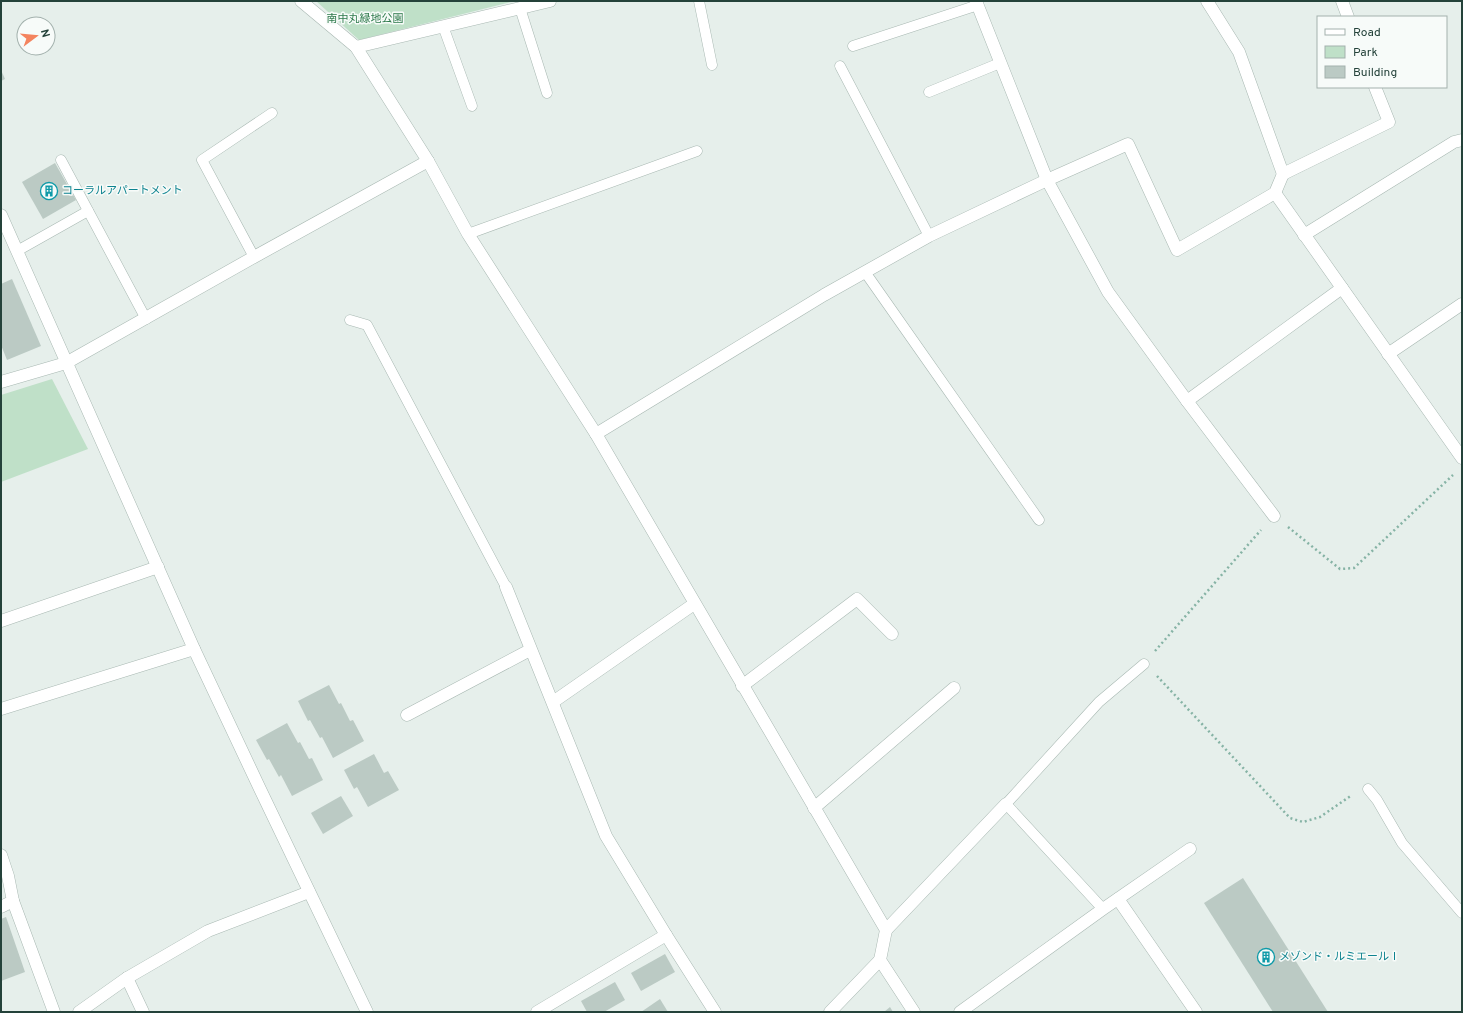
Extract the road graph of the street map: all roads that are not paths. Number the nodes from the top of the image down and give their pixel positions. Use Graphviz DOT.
graph roads {
  1 [pos="301,1"];
  2 [pos="550,1"];
  3 [pos="699,1"];
  4 [pos="1207,1"];
  5 [pos="1342,1"];
  6 [pos="977,3"];
  7 [pos="520,8"];
  8 [pos="1348,16"];
  9 [pos="443,26"];
  10 [pos="853,46"];
  11 [pos="356,47"];
  12 [pos="1000,63"];
  13 [pos="712,65"];
  14 [pos="840,66"];
  15 [pos="1375,88"];
  16 [pos="929,92"];
  17 [pos="546,93"];
  18 [pos="472,106"];
  19 [pos="272,113"];
  20 [pos="1462,140"];
  21 [pos="697,151"];
  22 [pos="61,160"];
  23 [pos="428,161"];
  24 [pos="1283,174"];
  25 [pos="1047,180"];
  26 [pos="1275,193"];
  27 [pos="88,211"];
  28 [pos="1,215"];
  29 [pos="4,230"];
  30 [pos="468,234"];
  31 [pos="1304,235"];
  32 [pos="929,236"];
  33 [pos="17,251"];
  34 [pos="254,257"];
  35 [pos="865,272"];
  36 [pos="1342,288"];
  37 [pos="1462,304"];
  38 [pos="146,319"];
  39 [pos="350,320"];
  40 [pos="1388,354"];
  41 [pos="66,364"];
  42 [pos="1,382"];
  43 [pos="1187,401"];
  44 [pos="596,434"];
  45 [pos="1462,458"];
  46 [pos="1274,516"];
  47 [pos="1039,520"];
  48 [pos="158,566"];
  49 [pos="506,587"];
  50 [pos="694,604"];
  51 [pos="1,621"];
  52 [pos="892,634"];
  53 [pos="194,649"];
  54 [pos="530,650"];
  55 [pos="1144,664"];
  56 [pos="742,686"];
  57 [pos="954,688"];
  58 [pos="553,702"];
  59 [pos="1,708"];
  60 [pos="407,715"];
  61 [pos="1368,789"];
  62 [pos="1006,804"];
  63 [pos="814,808"];
  64 [pos="1190,849"];
  65 [pos="1,855"];
  66 [pos="309,892"];
  67 [pos="1118,899"];
  68 [pos="13,901"];
  69 [pos="1,907"];
  70 [pos="1103,909"];
  71 [pos="1462,913"];
  72 [pos="886,930"];
  73 [pos="666,935"];
  74 [pos="880,960"];
  75 [pos="127,978"];
  76 [pos="54,1012"];
  77 [pos="80,1012"];
  78 [pos="143,1012"];
  79 [pos="367,1012"];
  80 [pos="537,1012"];
  81 [pos="715,1012"];
  82 [pos="830,1012"];
  83 [pos="914,1012"];
  84 [pos="960,1012"];
  85 [pos="1196,1012"];
  1 -- 11 [label="street"];
  2 -- 7 [label="street"];
  3 -- 13 [label="lane"];
  4 -- 24 [label="street"];
  5 -- 8 [label="street"];
  6 -- 10 [label="lane"];
  6 -- 12 [label="street"];
  7 -- 9 [label="street"];
  7 -- 17 [label="lane"];
  9 -- 11 [label="street"];
  9 -- 18 [label="lane"];
  11 -- 23 [label="street"];
  12 -- 16 [label="lane"];
  12 -- 25 [label="street"];
  14 -- 32 [label="lane"];
  15 -- 24 [label="street"];
  19 -- 34 [label="lane"];
  20 -- 31 [label="street"];
  21 -- 30 [label="lane"];
  22 -- 27 [label="lane"];
  23 -- 30 [label="street"];
  23 -- 34 [label="street"];
  24 -- 26 [label="street"];
  25 -- 26 [label="street"];
  25 -- 32 [label="street"];
  25 -- 43 [label="street"];
  26 -- 31 [label="street"];
  27 -- 33 [label="lane"];
  27 -- 38 [label="lane"];
  28 -- 29 [label="street"];
  29 -- 33 [label="street"];
  30 -- 44 [label="street"];
  31 -- 36 [label="street"];
  32 -- 35 [label="street"];
  33 -- 41 [label="street"];
  34 -- 38 [label="street"];
  35 -- 44 [label="street"];
  35 -- 47 [label="lane"];
  36 -- 40 [label="street"];
  36 -- 43 [label="street"];
  37 -- 40 [label="street"];
  38 -- 41 [label="street"];
  39 -- 49 [label="lane"];
  40 -- 45 [label="street"];
  41 -- 42 [label="street"];
  41 -- 48 [label="street"];
  43 -- 46 [label="street"];
  44 -- 50 [label="street"];
  48 -- 51 [label="street"];
  48 -- 53 [label="street"];
  49 -- 54 [label="street"];
  50 -- 56 [label="street"];
  50 -- 58 [label="street"];
  52 -- 56 [label="street"];
  53 -- 59 [label="street"];
  53 -- 66 [label="street"];
  54 -- 58 [label="street"];
  54 -- 60 [label="street"];
  55 -- 62 [label="lane"];
  56 -- 63 [label="street"];
  57 -- 63 [label="street"];
  58 -- 73 [label="street"];
  61 -- 71 [label="lane"];
  62 -- 70 [label="lane"];
  62 -- 72 [label="street"];
  63 -- 72 [label="street"];
  64 -- 67 [label="street"];
  65 -- 68 [label="street"];
  66 -- 75 [label="street"];
  66 -- 79 [label="street"];
  67 -- 70 [label="street"];
  67 -- 85 [label="street"];
  68 -- 69 [label="street"];
  68 -- 76 [label="street"];
  70 -- 84 [label="street"];
  72 -- 74 [label="street"];
  73 -- 80 [label="street"];
  73 -- 81 [label="street"];
  74 -- 82 [label="street"];
  74 -- 83 [label="street"];
  75 -- 77 [label="street"];
  75 -- 78 [label="street"];
}
